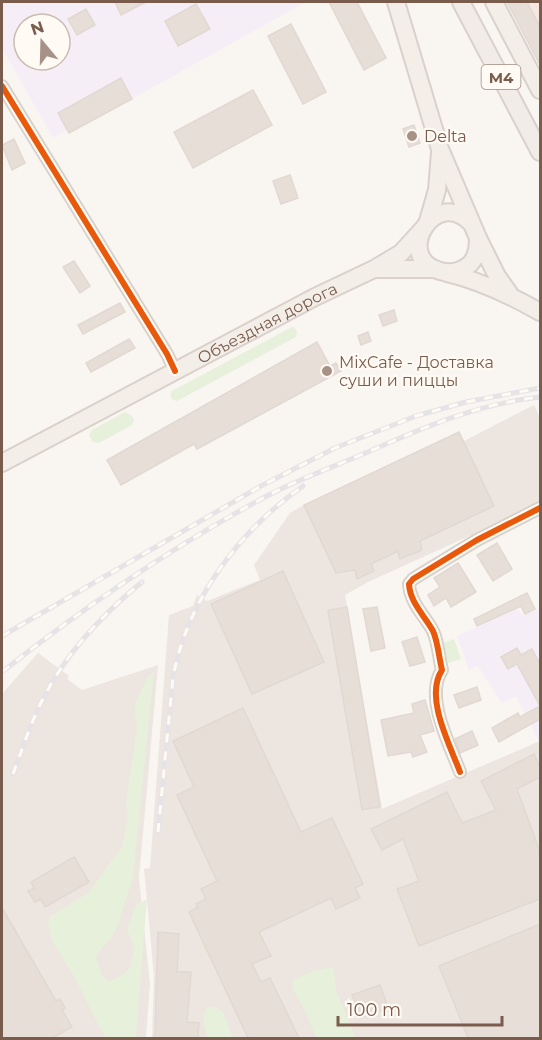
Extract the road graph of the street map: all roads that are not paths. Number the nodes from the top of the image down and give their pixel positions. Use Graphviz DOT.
graph roads {
  1 [pos="396,2"];
  2 [pos="461,2"];
  3 [pos="494,2"];
  4 [pos="2,86"];
  5 [pos="540,90"];
  6 [pos="440,149"];
  7 [pos="540,152"];
  8 [pos="425,226"];
  9 [pos="475,231"];
  10 [pos="374,269"];
  11 [pos="441,271"];
  12 [pos="510,294"];
  13 [pos="540,312"];
  14 [pos="175,371"];
  15 [pos="2,463"];
  16 [pos="540,508"];
  17 [pos="460,772"];
  1 -- 6 [label="main road"];
  2 -- 7 [label="highway, M4"];
  3 -- 5 [label="main road"];
  4 -- 14 [label="street"];
  6 -- 8 [label="main road"];
  6 -- 9 [label="main road"];
  8 -- 9 [label="main road"];
  8 -- 10 [label="main road, Объездная дорога"];
  8 -- 11 [label="main road"];
  9 -- 11 [label="main road"];
  9 -- 12 [label="main road"];
  10 -- 11 [label="main road"];
  10 -- 14 [label="main road, Объездная дорога"];
  11 -- 12 [label="main road"];
  12 -- 13 [label="main road"];
  14 -- 15 [label="main road, Объездная дорога"];
  16 -- 17 [label="street"];
}
